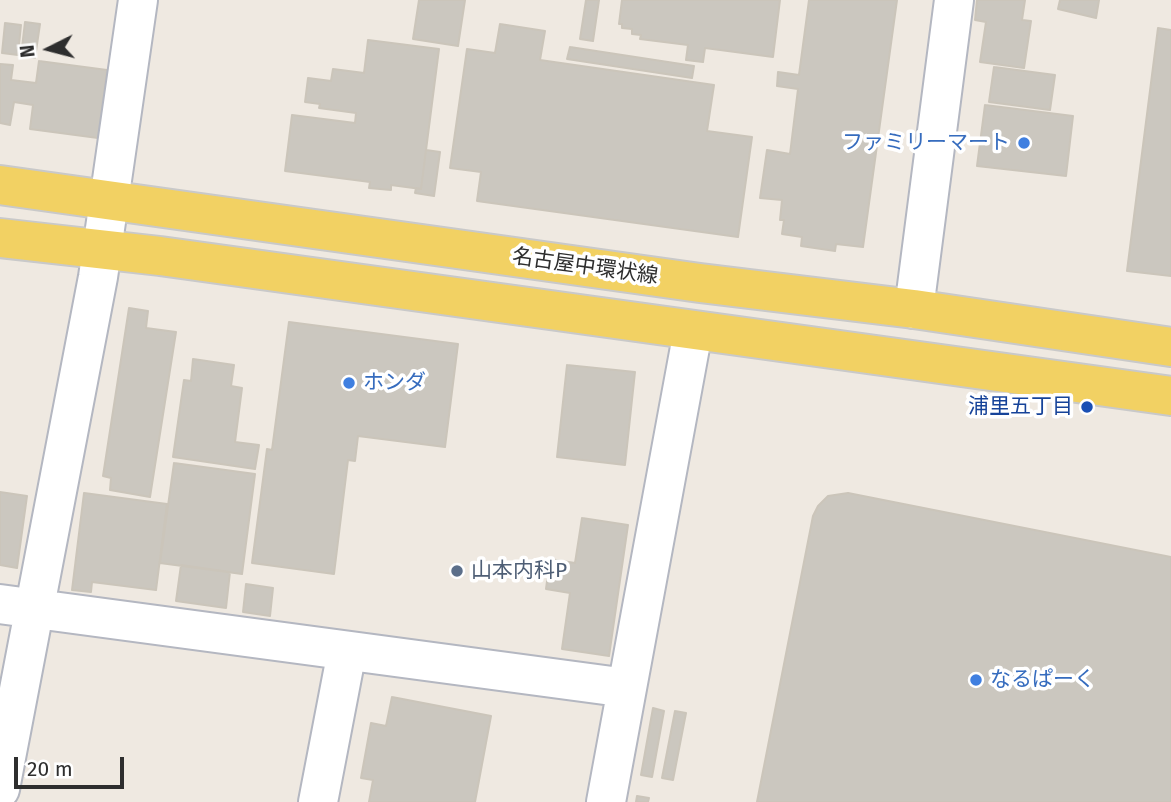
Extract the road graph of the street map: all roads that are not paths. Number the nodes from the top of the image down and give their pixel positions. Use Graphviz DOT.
graph roads {
  1 [pos="138,0"];
  2 [pos="954,0"];
  3 [pos="0,185"];
  4 [pos="108,200"];
  5 [pos="0,238"];
  6 [pos="103,248"];
  7 [pos="914,309"];
  8 [pos="693,331"];
  9 [pos="1171,347"];
  10 [pos="1171,396"];
  11 [pos="17,606"];
  12 [pos="347,651"];
  13 [pos="627,688"];
  14 [pos="0,789"];
  15 [pos="318,802"];
  16 [pos="606,802"];
  1 -- 4 [label="street"];
  2 -- 7 [label="street"];
  3 -- 4 [label="main road, 名古屋中環状線"];
  4 -- 6 [label="street"];
  4 -- 7 [label="main road, 名古屋中環状線"];
  5 -- 6 [label="main road"];
  6 -- 8 [label="main road"];
  6 -- 11 [label="street"];
  7 -- 9 [label="main road, 名古屋中環状線"];
  8 -- 10 [label="main road"];
  8 -- 13 [label="street"];
  11 -- 12 [label="street"];
  11 -- 14 [label="street"];
  12 -- 13 [label="street"];
  12 -- 15 [label="street"];
  13 -- 16 [label="street"];
}
